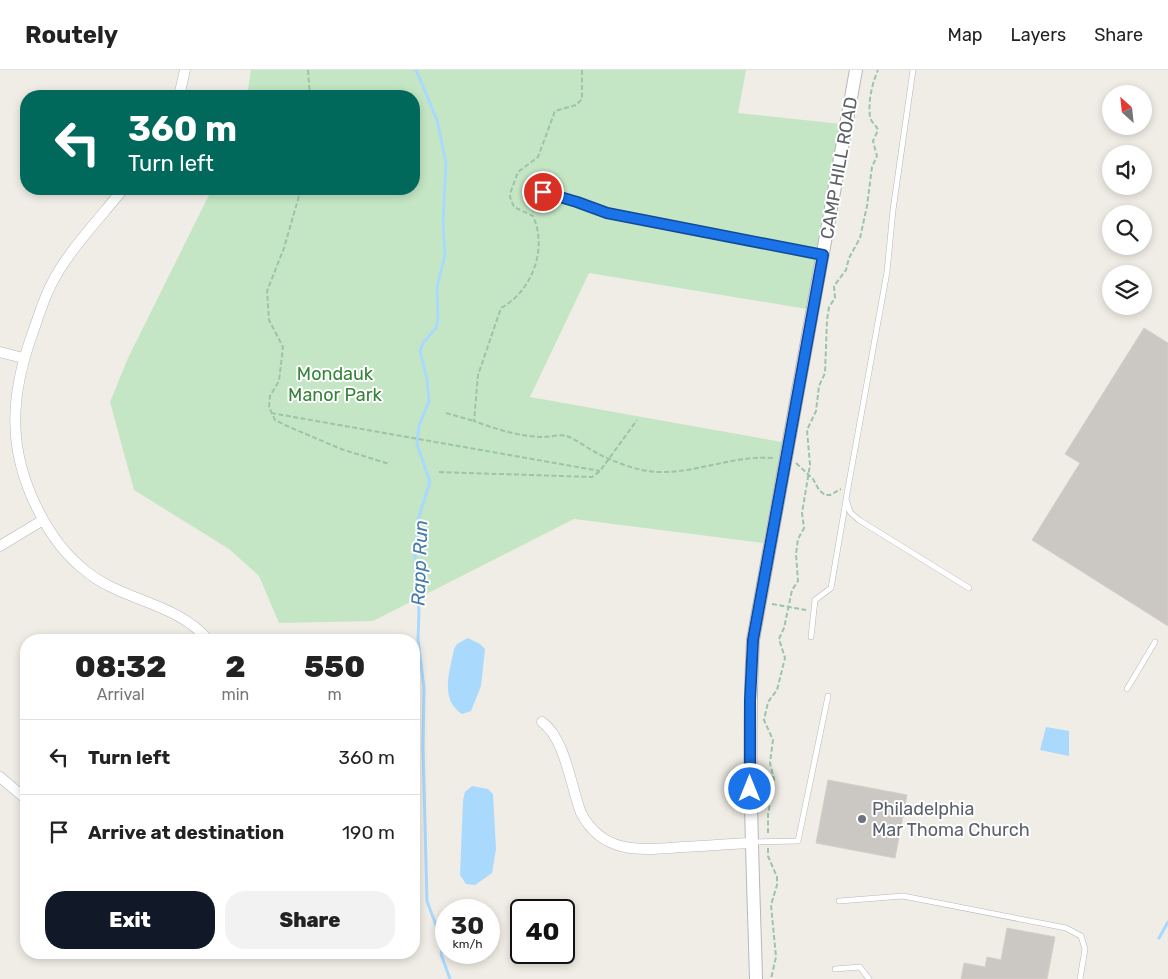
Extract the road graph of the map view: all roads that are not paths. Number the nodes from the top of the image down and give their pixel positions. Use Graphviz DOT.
graph roads {
  1 [pos="184,70"];
  2 [pos="856,70"];
  3 [pos="913,70"];
  4 [pos="180,90"];
  5 [pos="526,188"];
  6 [pos="118,195"];
  7 [pos="823,255"];
  8 [pos="0,352"];
  9 [pos="23,358"];
  10 [pos="846,500"];
  11 [pos="43,520"];
  12 [pos="0,546"];
  13 [pos="968,588"];
  14 [pos="202,634"];
  15 [pos="811,637"];
  16 [pos="1155,642"];
  17 [pos="1127,689"];
  18 [pos="828,696"];
  19 [pos="542,722"];
  20 [pos="0,777"];
  21 [pos="20,794"];
  22 [pos="751,842"];
  23 [pos="839,901"];
  24 [pos="835,969"];
  25 [pos="756,979"];
  26 [pos="869,979"];
  27 [pos="1080,979"];
  1 -- 4 [label="street"];
  2 -- 7 [label="street, CAMP HILL ROAD"];
  3 -- 10 [label="lane"];
  5 -- 7 [label="lane"];
  6 -- 9 [label="street"];
  7 -- 22 [label="street, CAMP HILL ROAD"];
  8 -- 9 [label="street"];
  9 -- 11 [label="street"];
  10 -- 13 [label="lane"];
  10 -- 15 [label="lane"];
  11 -- 12 [label="street"];
  11 -- 14 [label="street"];
  16 -- 17 [label="lane"];
  18 -- 22 [label="lane"];
  19 -- 22 [label="street"];
  20 -- 21 [label="street"];
  22 -- 25 [label="street, CAMP HILL ROAD"];
  23 -- 27 [label="lane"];
  24 -- 26 [label="lane"];
}
